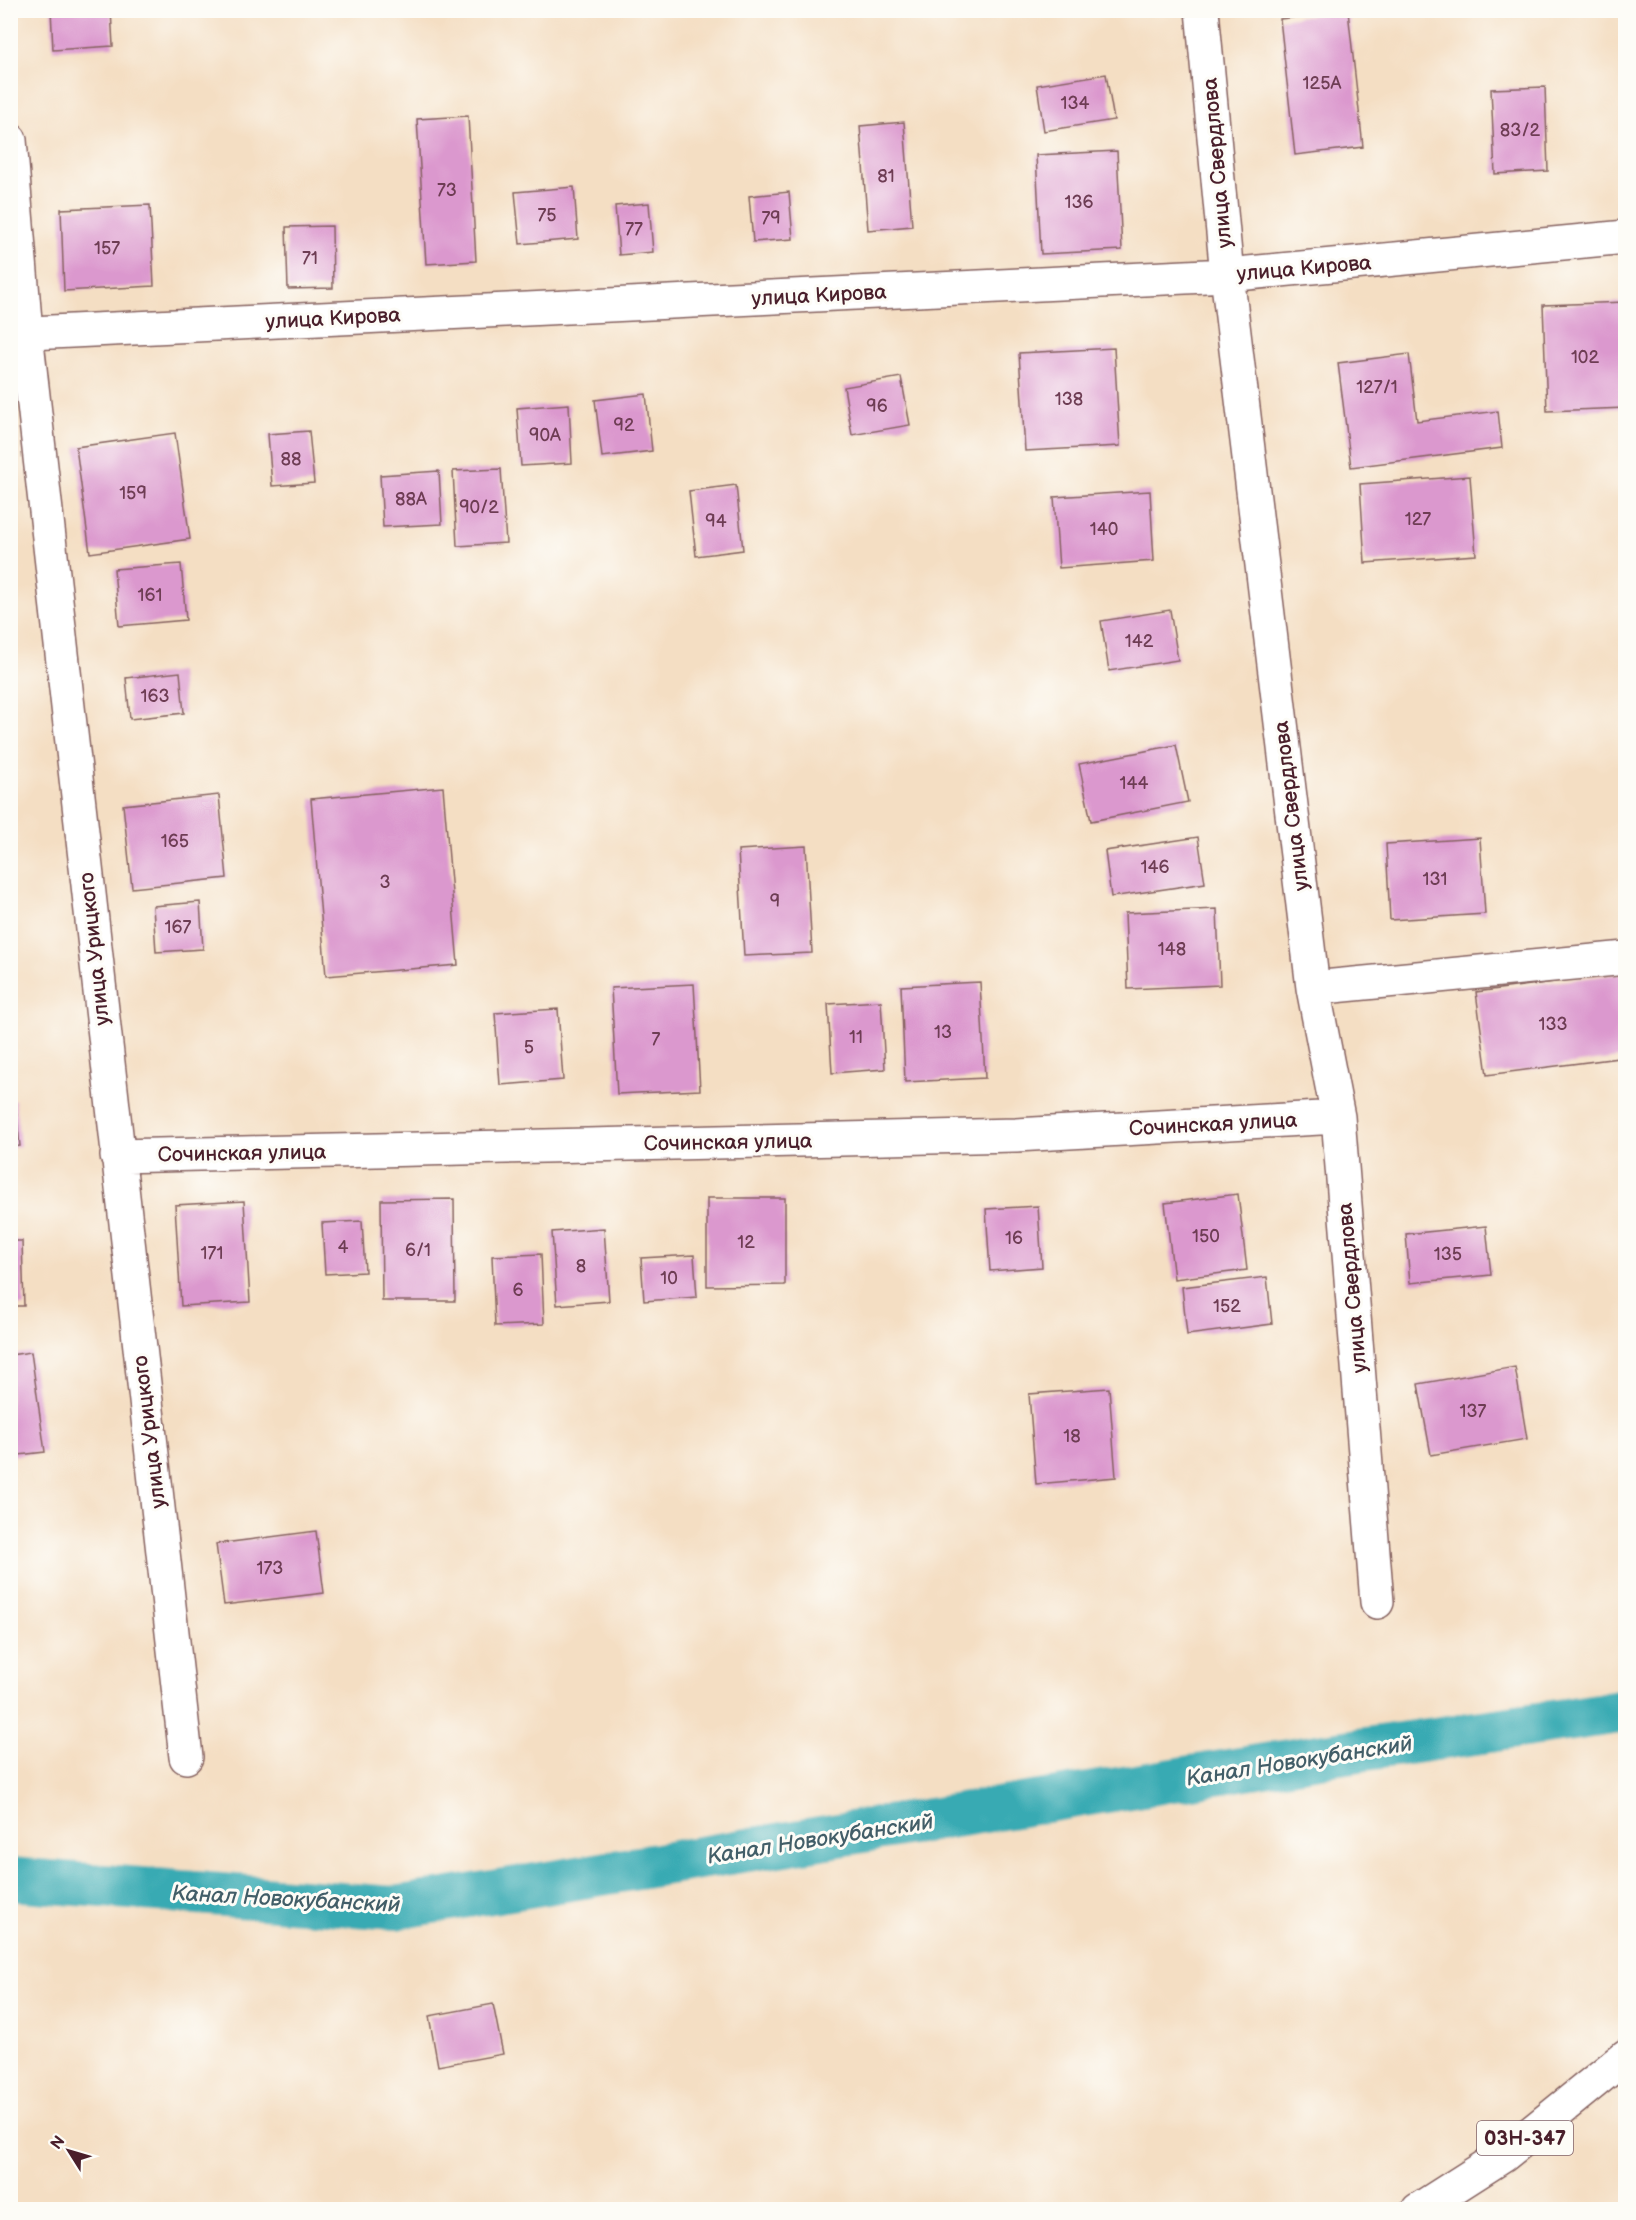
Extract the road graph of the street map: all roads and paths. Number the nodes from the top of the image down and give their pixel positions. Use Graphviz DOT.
graph roads {
  1 [pos="1202,10"];
  2 [pos="10,140"];
  3 [pos="1626,237"];
  4 [pos="1227,275"];
  5 [pos="18,334"];
  6 [pos="1626,958"];
  7 [pos="1313,988"];
  8 [pos="1338,1117"];
  9 [pos="117,1156"];
  10 [pos="1377,1602"];
  11 [pos="186,1757"];
  12 [pos="1626,2056"];
  13 [pos="1418,2210"];
  1 -- 4 [label="street, улица Свердлова"];
  2 -- 5 [label="street, улица Урицкого"];
  3 -- 4 [label="street, улица Кирова"];
  4 -- 5 [label="street, улица Кирова"];
  4 -- 7 [label="street, улица Свердлова"];
  5 -- 9 [label="street, улица Урицкого"];
  6 -- 7 [label="street"];
  7 -- 8 [label="street, улица Свердлова"];
  8 -- 9 [label="street, Сочинская улица"];
  8 -- 10 [label="street, улица Свердлова"];
  9 -- 11 [label="street, улица Урицкого"];
  12 -- 13 [label="street, 03Н-347"];
}
